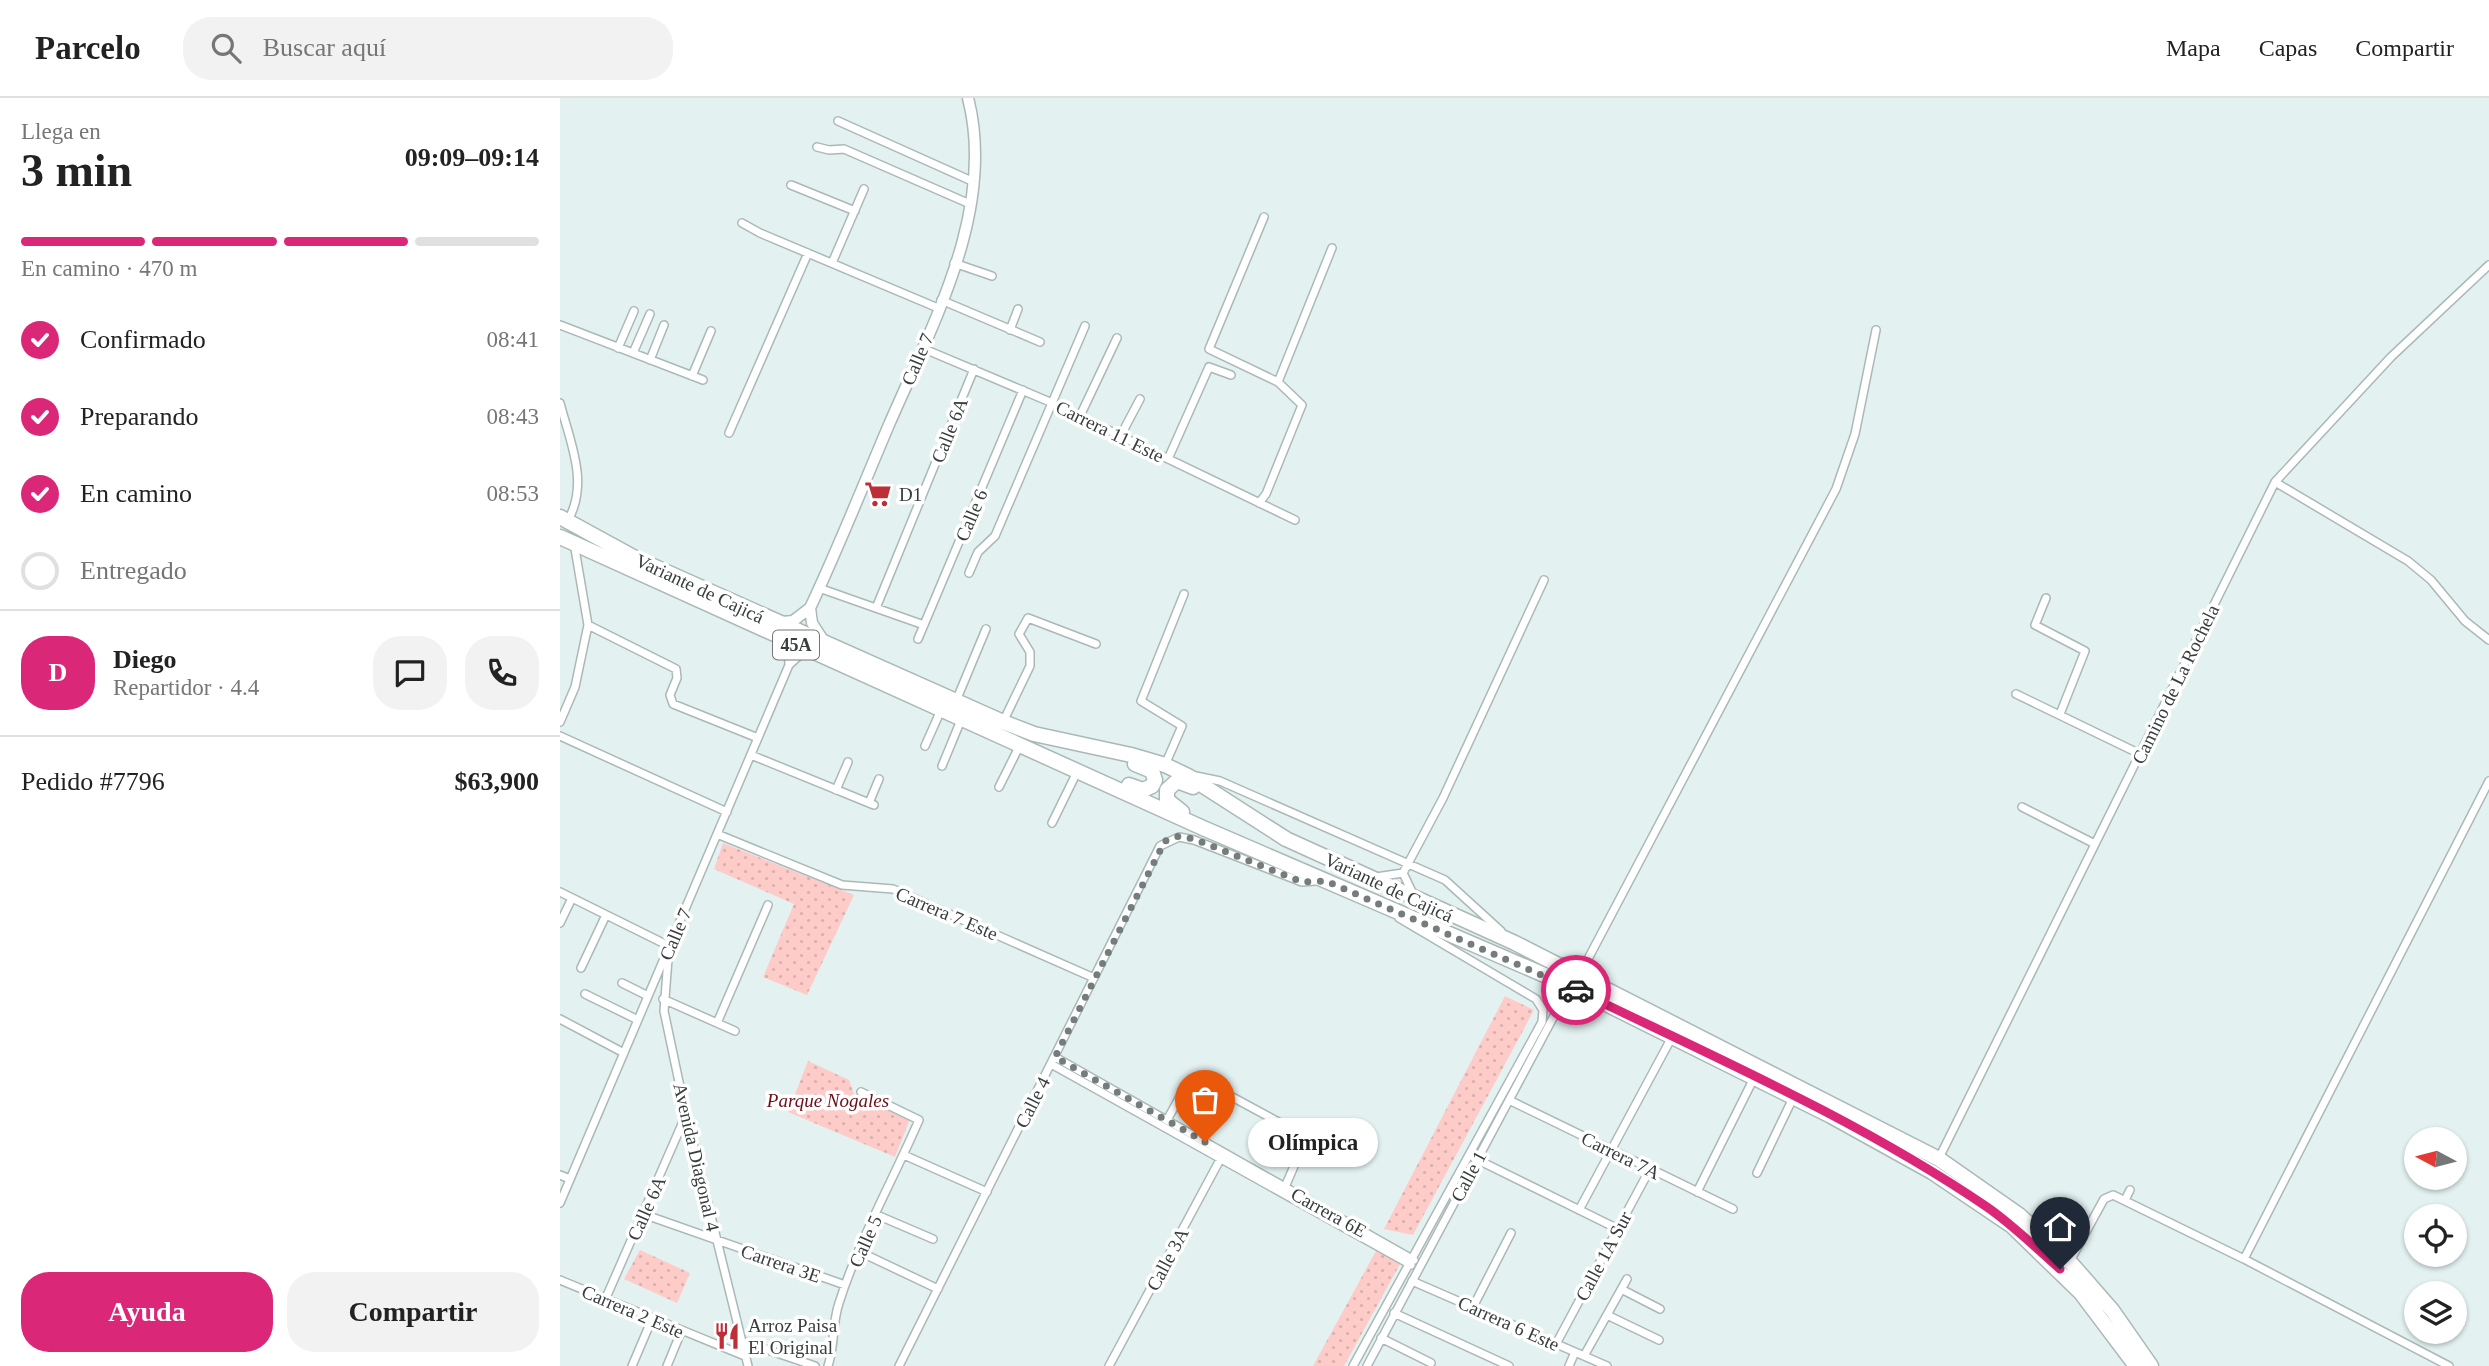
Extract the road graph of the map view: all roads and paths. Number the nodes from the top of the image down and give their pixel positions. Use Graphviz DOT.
graph roads {
  1 [pos="968,98"];
  2 [pos="838,121"];
  3 [pos="817,147"];
  4 [pos="974,182"];
  5 [pos="792,185"];
  6 [pos="864,189"];
  7 [pos="970,204"];
  8 [pos="855,211"];
  9 [pos="1264,217"];
  10 [pos="742,223"];
  11 [pos="1332,248"];
  12 [pos="808,253"];
  13 [pos="832,263"];
  14 [pos="954,263"];
  15 [pos="2489,265"];
  16 [pos="992,276"];
  17 [pos="940,304"];
  18 [pos="1018,309"];
  19 [pos="634,311"];
  20 [pos="650,314"];
  21 [pos="560,325"];
  22 [pos="664,325"];
  23 [pos="1085,326"];
  24 [pos="1010,330"];
  25 [pos="1876,330"];
  26 [pos="711,331"];
  27 [pos="1117,338"];
  28 [pos="1040,342"];
  29 [pos="618,348"];
  30 [pos="922,348"];
  31 [pos="633,353"];
  32 [pos="650,360"];
  33 [pos="974,369"];
  34 [pos="692,376"];
  35 [pos="1231,376"];
  36 [pos="703,380"];
  37 [pos="1278,382"];
  38 [pos="1023,390"];
  39 [pos="1140,398"];
  40 [pos="560,402"];
  41 [pos="1050,402"];
  42 [pos="1080,416"];
  43 [pos="729,433"];
  44 [pos="1121,435"];
  45 [pos="569,437"];
  46 [pos="560,440"];
  47 [pos="1168,458"];
  48 [pos="2276,482"];
  49 [pos="1259,503"];
  50 [pos="563,519"];
  51 [pos="1295,520"];
  52 [pos="567,540"];
  53 [pos="970,573"];
  54 [pos="1544,580"];
  55 [pos="819,588"];
  56 [pos="1184,594"];
  57 [pos="2046,598"];
  58 [pos="810,608"];
  59 [pos="876,608"];
  60 [pos="772,621"];
  61 [pos="588,625"];
  62 [pos="924,625"];
  63 [pos="986,629"];
  64 [pos="778,637"];
  65 [pos="918,639"];
  66 [pos="2489,640"];
  67 [pos="1096,644"];
  68 [pos="834,647"];
  69 [pos="815,654"];
  70 [pos="789,665"];
  71 [pos="2016,694"];
  72 [pos="955,701"];
  73 [pos="941,710"];
  74 [pos="2060,714"];
  75 [pos="961,720"];
  76 [pos="560,722"];
  77 [pos="1003,722"];
  78 [pos="560,736"];
  79 [pos="758,738"];
  80 [pos="1020,745"];
  81 [pos="925,746"];
  82 [pos="1098,747"];
  83 [pos="2140,754"];
  84 [pos="751,755"];
  85 [pos="848,762"];
  86 [pos="1165,765"];
  87 [pos="942,766"];
  88 [pos="1078,770"];
  89 [pos="1188,776"];
  90 [pos="1092,777"];
  91 [pos="879,779"];
  92 [pos="2489,781"];
  93 [pos="999,787"];
  94 [pos="836,790"];
  95 [pos="1220,798"];
  96 [pos="2022,807"];
  97 [pos="727,811"];
  98 [pos="1052,823"];
  99 [pos="1203,828"];
  100 [pos="717,834"];
  101 [pos="2095,844"];
  102 [pos="1408,863"];
  103 [pos="1403,873"];
  104 [pos="1371,879"];
  105 [pos="1326,881"];
  106 [pos="560,892"];
  107 [pos="572,898"];
  108 [pos="1416,900"];
  109 [pos="768,905"];
  110 [pos="1387,909"];
  111 [pos="606,915"];
  112 [pos="560,923"];
  113 [pos="1515,943"];
  114 [pos="669,946"];
  115 [pos="581,968"];
  116 [pos="1094,978"];
  117 [pos="1574,981"];
  118 [pos="622,983"];
  119 [pos="585,994"];
  120 [pos="648,998"];
  121 [pos="663,999"];
  122 [pos="664,1011"];
  123 [pos="560,1019"];
  124 [pos="638,1020"];
  125 [pos="717,1023"];
  126 [pos="735,1031"];
  127 [pos="1672,1037"];
  128 [pos="624,1053"];
  129 [pos="1053,1060"];
  130 [pos="1754,1078"];
  131 [pos="861,1092"];
  132 [pos="1793,1097"];
  133 [pos="1509,1100"];
  134 [pos="686,1115"];
  135 [pos="1167,1121"];
  136 [pos="1611,1150"];
  137 [pos="904,1155"];
  138 [pos="1467,1155"];
  139 [pos="1223,1156"];
  140 [pos="1939,1159"];
  141 [pos="1476,1160"];
  142 [pos="1650,1169"];
  143 [pos="1757,1173"];
  144 [pos="560,1175"];
  145 [pos="570,1180"];
  146 [pos="1284,1186"];
  147 [pos="2130,1190"];
  148 [pos="987,1192"];
  149 [pos="1698,1192"];
  150 [pos="561,1200"];
  151 [pos="2125,1200"];
  152 [pos="1733,1209"];
  153 [pos="1579,1210"];
  154 [pos="643,1214"];
  155 [pos="877,1215"];
  156 [pos="1618,1229"];
  157 [pos="1511,1233"];
  158 [pos="933,1239"];
  159 [pos="717,1240"];
  160 [pos="860,1252"];
  161 [pos="2244,1259"];
  162 [pos="1409,1261"];
  163 [pos="2070,1262"];
  164 [pos="1419,1266"];
  165 [pos="1627,1279"];
  166 [pos="560,1280"];
  167 [pos="1412,1281"];
  168 [pos="845,1285"];
  169 [pos="938,1289"];
  170 [pos="1623,1290"];
  171 [pos="605,1300"];
  172 [pos="1472,1307"];
  173 [pos="1660,1309"];
  174 [pos="1394,1313"];
  175 [pos="1607,1315"];
  176 [pos="652,1319"];
  177 [pos="681,1332"];
  178 [pos="1381,1339"];
  179 [pos="1659,1340"];
  180 [pos="742,1341"];
  181 [pos="1556,1344"];
  182 [pos="1575,1352"];
  183 [pos="745,1356"];
  184 [pos="1584,1356"];
  185 [pos="1431,1363"];
  186 [pos="632,1366"];
  187 [pos="667,1366"];
  188 [pos="748,1366"];
  189 [pos="815,1366"];
  190 [pos="828,1366"];
  191 [pos="899,1366"];
  192 [pos="1109,1366"];
  193 [pos="1353,1366"];
  194 [pos="1367,1366"];
  195 [pos="1509,1366"];
  196 [pos="1569,1366"];
  197 [pos="1606,1366"];
  198 [pos="2136,1366"];
  199 [pos="2151,1366"];
  200 [pos="2449,1366"];
  1 -- 4 [label="street, Calle 7"];
  2 -- 4 [label="street"];
  3 -- 7 [label="street"];
  4 -- 7 [label="street, Calle 7"];
  5 -- 8 [label="street"];
  6 -- 8 [label="street"];
  7 -- 14 [label="street, Calle 7"];
  8 -- 13 [label="street"];
  9 -- 37 [label="street"];
  10 -- 12 [label="street"];
  11 -- 37 [label="street"];
  12 -- 13 [label="street"];
  12 -- 43 [label="street"];
  13 -- 17 [label="street"];
  14 -- 16 [label="street"];
  14 -- 17 [label="street, Calle 7"];
  15 -- 48 [label="street, Camino de La Rochela"];
  17 -- 24 [label="street"];
  17 -- 30 [label="street, Calle 7"];
  18 -- 24 [label="street"];
  19 -- 29 [label="street"];
  20 -- 31 [label="street"];
  21 -- 29 [label="street"];
  22 -- 32 [label="street"];
  23 -- 41 [label="street"];
  24 -- 28 [label="street"];
  25 -- 117 [label="street, Calle 1"];
  26 -- 34 [label="street"];
  27 -- 42 [label="street"];
  29 -- 31 [label="street"];
  30 -- 33 [label="street, Carrera 11 Este"];
  30 -- 55 [label="street, Calle 7"];
  31 -- 32 [label="street"];
  32 -- 34 [label="street"];
  33 -- 38 [label="street, Carrera 11 Este"];
  33 -- 59 [label="street, Calle 6A"];
  34 -- 36 [label="street"];
  35 -- 47 [label="street"];
  37 -- 49 [label="street"];
  38 -- 41 [label="street, Carrera 11 Este"];
  38 -- 62 [label="street, Calle 6"];
  39 -- 44 [label="street"];
  40 -- 45 [label="street"];
  41 -- 42 [label="street, Carrera 11 Este"];
  41 -- 53 [label="street"];
  42 -- 44 [label="street, Carrera 11 Este"];
  44 -- 47 [label="street, Carrera 11 Este"];
  45 -- 46 [label="street"];
  45 -- 50 [label="street"];
  47 -- 49 [label="street, Carrera 11 Este"];
  48 -- 66 [label="street"];
  48 -- 83 [label="street, Camino de La Rochela"];
  49 -- 51 [label="street, Carrera 11 Este"];
  50 -- 60 [label="highway, Variante de Cajicá / 45A"];
  52 -- 61 [label="street"];
  52 -- 64 [label="highway, Variante de Cajicá / 45A"];
  54 -- 102 [label="street"];
  55 -- 58 [label="street, Calle 7"];
  55 -- 59 [label="street"];
  56 -- 86 [label="street"];
  57 -- 74 [label="street"];
  58 -- 60 [label="street"];
  58 -- 68 [label="street"];
  59 -- 62 [label="street"];
  60 -- 68 [label="highway, Variante de Cajicá / 45A"];
  61 -- 76 [label="street"];
  61 -- 79 [label="street"];
  62 -- 65 [label="street, Calle 6"];
  63 -- 72 [label="street"];
  64 -- 69 [label="highway, Variante de Cajicá / 45A"];
  64 -- 70 [label="street"];
  67 -- 77 [label="street"];
  68 -- 72 [label="highway, Variante de Cajicá / 45A"];
  69 -- 70 [label="street"];
  69 -- 73 [label="highway, Variante de Cajicá / 45A"];
  70 -- 79 [label="street, Calle 7"];
  71 -- 74 [label="street"];
  72 -- 77 [label="highway, Variante de Cajicá / 45A"];
  73 -- 75 [label="highway, Variante de Cajicá / 45A"];
  73 -- 81 [label="street"];
  74 -- 83 [label="street"];
  75 -- 80 [label="highway, Variante de Cajicá / 45A"];
  75 -- 87 [label="street"];
  77 -- 82 [label="highway, Variante de Cajicá / 45A"];
  78 -- 97 [label="street"];
  79 -- 84 [label="street, Calle 7"];
  80 -- 88 [label="highway, Variante de Cajicá / 45A"];
  80 -- 93 [label="street"];
  82 -- 86 [label="highway, Variante de Cajicá / 45A"];
  82 -- 90 [label="highway"];
  83 -- 101 [label="street, Camino de La Rochela"];
  84 -- 94 [label="street"];
  84 -- 97 [label="street, Calle 7"];
  85 -- 94 [label="street"];
  86 -- 89 [label="highway, Variante de Cajicá / 45A"];
  88 -- 90 [label="highway, Variante de Cajicá / 45A"];
  88 -- 98 [label="street"];
  89 -- 95 [label="highway, Variante de Cajicá / 45A"];
  89 -- 102 [label="street"];
  90 -- 99 [label="highway, Variante de Cajicá / 45A"];
  91 -- 94 [label="street"];
  92 -- 161 [label="street"];
  95 -- 99 [label="highway"];
  95 -- 104 [label="highway, Variante de Cajicá / 45A"];
  96 -- 101 [label="street"];
  97 -- 100 [label="street, Calle 7"];
  99 -- 105 [label="highway, Variante de Cajicá / 45A"];
  100 -- 114 [label="street, Calle 7"];
  100 -- 116 [label="street, Carrera 7 Este"];
  101 -- 140 [label="street, Camino de La Rochela"];
  102 -- 103 [label="street"];
  102 -- 113 [label="street"];
  103 -- 104 [label="street"];
  103 -- 108 [label="street"];
  104 -- 108 [label="highway, Variante de Cajicá / 45A"];
  105 -- 110 [label="highway, Variante de Cajicá / 45A"];
  105 -- 116 [label="street, Calle 4"];
  106 -- 107 [label="street"];
  107 -- 111 [label="street"];
  107 -- 112 [label="street"];
  108 -- 113 [label="highway, Variante de Cajicá / 45A"];
  109 -- 125 [label="street"];
  110 -- 117 [label="highway, Variante de Cajicá / 45A"];
  110 -- 138 [label="street, Calle 1"];
  111 -- 114 [label="street"];
  111 -- 115 [label="street"];
  113 -- 117 [label="highway, Variante de Cajicá / 45A"];
  114 -- 120 [label="street, Calle 7"];
  114 -- 121 [label="street, Avenida Diagonal 4"];
  116 -- 129 [label="street, Calle 4"];
  117 -- 127 [label="highway, Variante de Cajicá / 45A"];
  117 -- 133 [label="street, Calle 1"];
  117 -- 140 [label="highway, Variante de Cajicá / 45A"];
  118 -- 120 [label="street"];
  119 -- 124 [label="street"];
  120 -- 122 [label="street"];
  120 -- 124 [label="street, Calle 7"];
  121 -- 122 [label="street, Avenida Diagonal 4"];
  121 -- 125 [label="street"];
  122 -- 134 [label="street, Avenida Diagonal 4"];
  123 -- 128 [label="street"];
  124 -- 128 [label="street, Calle 7"];
  125 -- 126 [label="street"];
  127 -- 130 [label="highway, Variante de Cajicá / 45A"];
  127 -- 136 [label="street"];
  128 -- 145 [label="street, Calle 7"];
  129 -- 135 [label="street, Carrera 6E"];
  129 -- 139 [label="street, Carrera 6E"];
  129 -- 148 [label="street, Calle 4"];
  130 -- 132 [label="highway, Variante de Cajicá / 45A"];
  130 -- 149 [label="street"];
  131 -- 137 [label="street, Calle 5"];
  132 -- 143 [label="street"];
  132 -- 198 [label="highway, Variante de Cajicá / 45A"];
  133 -- 136 [label="street, Carrera 7A"];
  133 -- 141 [label="street, Calle 1"];
  134 -- 154 [label="street, Calle 6A"];
  134 -- 159 [label="street, Avenida Diagonal 4"];
  135 -- 139 [label="street, Carrera 6E"];
  135 -- 146 [label="street"];
  136 -- 142 [label="street, Carrera 7A"];
  136 -- 153 [label="street"];
  137 -- 148 [label="street"];
  137 -- 155 [label="street, Calle 5"];
  138 -- 141 [label="street"];
  138 -- 162 [label="street, Calle 1"];
  139 -- 146 [label="street, Carrera 6E"];
  139 -- 162 [label="street, Carrera 6E"];
  139 -- 192 [label="street, Calle 3A"];
  140 -- 163 [label="highway, Variante de Cajicá / 45A"];
  141 -- 153 [label="street"];
  141 -- 164 [label="street, Calle 1"];
  142 -- 149 [label="street, Carrera 7A"];
  142 -- 156 [label="street, Calle 1A Sur"];
  144 -- 145 [label="street"];
  145 -- 150 [label="street, Calle 7"];
  146 -- 162 [label="street, Carrera 6E"];
  147 -- 151 [label="street"];
  148 -- 169 [label="street, Calle 4"];
  149 -- 152 [label="street, Carrera 7A"];
  151 -- 161 [label="street"];
  151 -- 163 [label="street"];
  153 -- 156 [label="street"];
  154 -- 159 [label="street, Carrera 3E"];
  154 -- 171 [label="street, Calle 6A"];
  155 -- 158 [label="street"];
  155 -- 160 [label="street, Calle 5"];
  156 -- 181 [label="street, Calle 1A Sur"];
  157 -- 172 [label="street"];
  159 -- 168 [label="street, Carrera 3E"];
  159 -- 180 [label="street, Avenida Diagonal 4"];
  160 -- 168 [label="street, Calle 5"];
  160 -- 169 [label="street"];
  161 -- 200 [label="street"];
  162 -- 164 [label="street, Carrera 6E"];
  162 -- 193 [label="street, Calle 1"];
  163 -- 199 [label="highway, Variante de Cajicá / 45A"];
  164 -- 167 [label="street, Calle 1"];
  165 -- 170 [label="street"];
  166 -- 171 [label="street, Carrera 2 Este"];
  167 -- 172 [label="street, Carrera 6 Este"];
  167 -- 174 [label="street, Calle 1"];
  168 -- 190 [label="street, Calle 5"];
  169 -- 191 [label="street, Calle 4"];
  170 -- 173 [label="street"];
  170 -- 175 [label="street"];
  171 -- 176 [label="street, Carrera 2 Este"];
  172 -- 181 [label="street, Carrera 6 Este"];
  174 -- 178 [label="street, Calle 1"];
  174 -- 195 [label="street"];
  175 -- 179 [label="street"];
  175 -- 184 [label="street"];
  176 -- 177 [label="street, Carrera 2 Este"];
  176 -- 186 [label="street"];
  177 -- 183 [label="street, Carrera 2 Este"];
  177 -- 187 [label="street"];
  178 -- 185 [label="street"];
  178 -- 194 [label="street, Calle 1"];
  180 -- 183 [label="street, Avenida Diagonal 4"];
  180 -- 189 [label="street"];
  181 -- 182 [label="street, Carrera 6 Este"];
  182 -- 184 [label="street, Carrera 6 Este"];
  182 -- 196 [label="street"];
  183 -- 188 [label="street, Avenida Diagonal 4"];
  184 -- 197 [label="street, Carrera 6 Este"];
}
